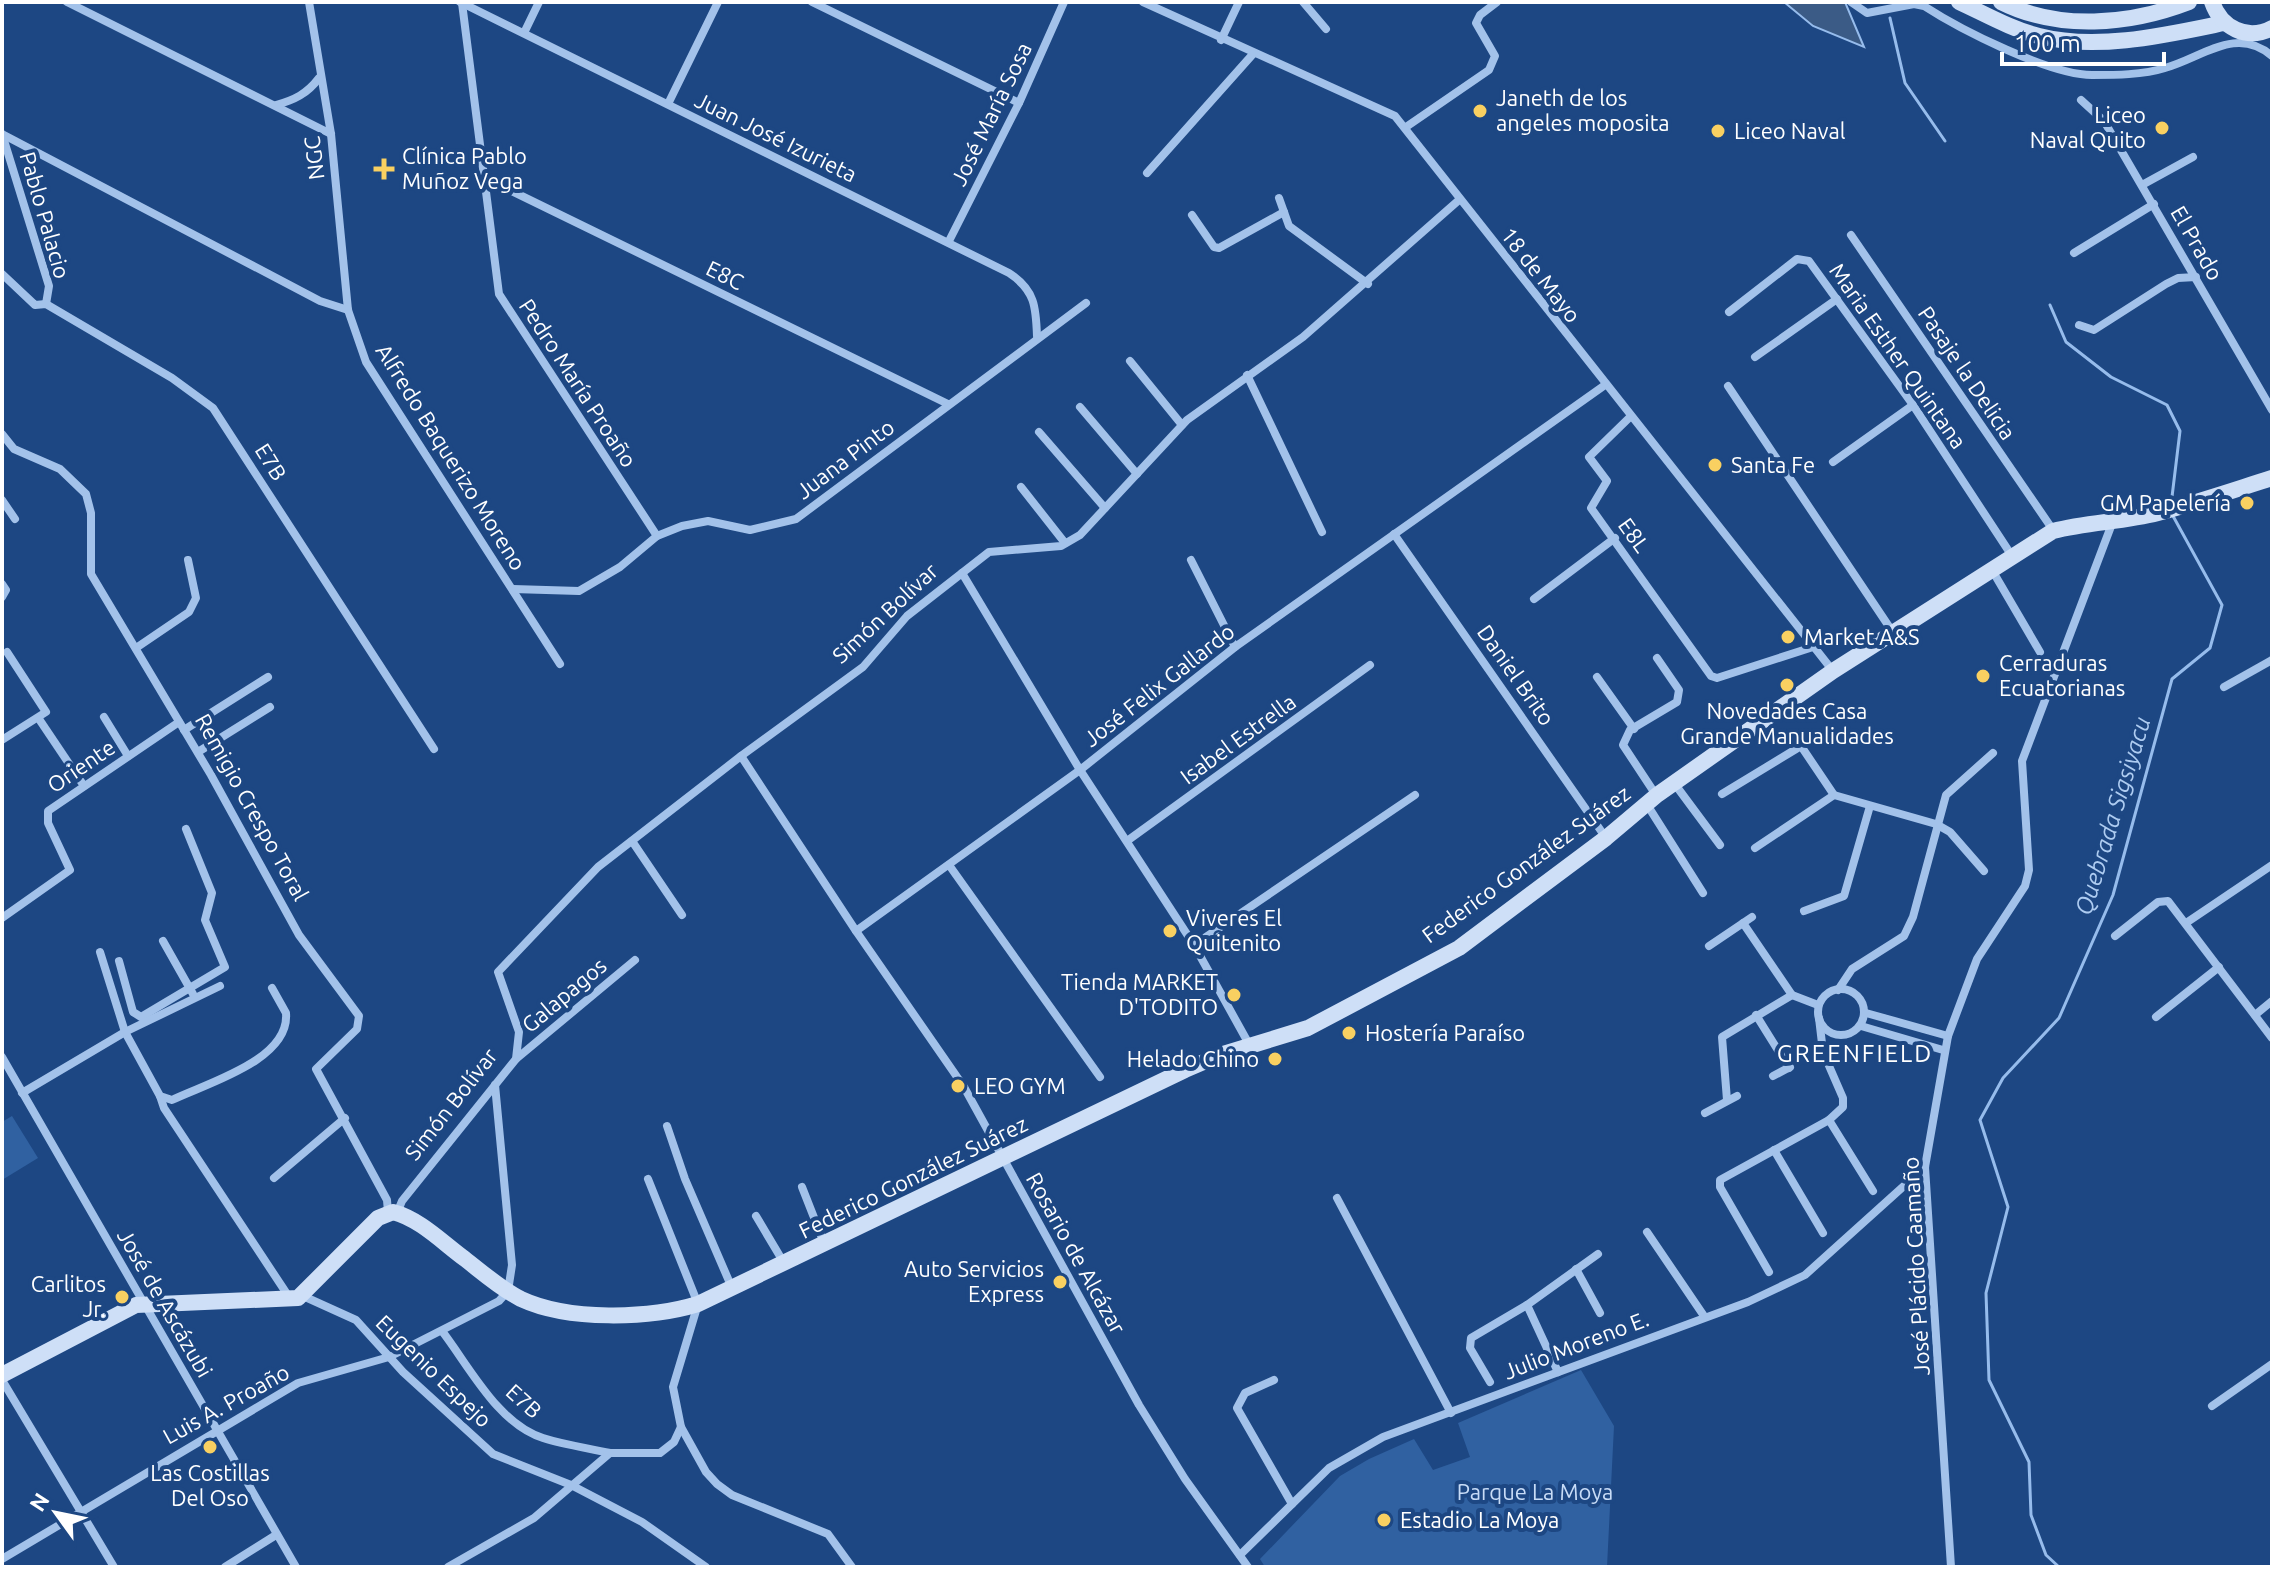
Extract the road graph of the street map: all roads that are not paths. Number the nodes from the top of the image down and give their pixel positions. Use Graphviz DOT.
graph roads {
  1 [pos="67,2"];
  2 [pos="309,2"];
  3 [pos="461,2"];
  4 [pos="539,2"];
  5 [pos="718,2"];
  6 [pos="812,2"];
  7 [pos="1064,2"];
  8 [pos="1143,2"];
  9 [pos="1239,2"];
  10 [pos="1303,2"];
  11 [pos="1497,2"];
  12 [pos="1851,2"];
  13 [pos="1959,2"];
  14 [pos="2001,2"];
  15 [pos="2189,2"];
  16 [pos="2212,2"];
  17 [pos="2224,23"];
  18 [pos="2272,28"];
  19 [pos="1326,29"];
  20 [pos="524,33"];
  21 [pos="2255,34"];
  22 [pos="1221,40"];
  23 [pos="2272,44"];
  24 [pos="1253,54"];
  25 [pos="2272,56"];
  26 [pos="319,78"];
  27 [pos="2081,100"];
  28 [pos="1019,103"];
  29 [pos="668,104"];
  30 [pos="276,105"];
  31 [pos="1406,127"];
  32 [pos="2,134"];
  33 [pos="331,134"];
  34 [pos="2193,157"];
  35 [pos="1147,173"];
  36 [pos="485,178"];
  37 [pos="2142,185"];
  38 [pos="1279,198"];
  39 [pos="1459,200"];
  40 [pos="2154,204"];
  41 [pos="1284,212"];
  42 [pos="1192,215"];
  43 [pos="1851,235"];
  44 [pos="949,241"];
  45 [pos="2074,253"];
  46 [pos="2,274"];
  47 [pos="2196,277"];
  48 [pos="1368,284"];
  49 [pos="1837,299"];
  50 [pos="1086,303"];
  51 [pos="46,304"];
  52 [pos="348,310"];
  53 [pos="1729,312"];
  54 [pos="2079,325"];
  55 [pos="1037,336"];
  56 [pos="1755,357"];
  57 [pos="1130,361"];
  58 [pos="1247,375"];
  59 [pos="1605,385"];
  60 [pos="1728,386"];
  61 [pos="948,404"];
  62 [pos="1913,405"];
  63 [pos="1080,407"];
  64 [pos="2272,410"];
  65 [pos="1630,417"];
  66 [pos="1182,425"];
  67 [pos="1039,432"];
  68 [pos="2,434"];
  69 [pos="1833,462"];
  70 [pos="1137,474"];
  71 [pos="2272,478"];
  72 [pos="1021,487"];
  73 [pos="2,500"];
  74 [pos="1105,508"];
  75 [pos="15,519"];
  76 [pos="2113,521"];
  77 [pos="2053,531"];
  78 [pos="1322,532"];
  79 [pos="1394,534"];
  80 [pos="657,536"];
  81 [pos="1615,538"];
  82 [pos="1065,543"];
  83 [pos="2012,556"];
  84 [pos="188,560"];
  85 [pos="1191,560"];
  86 [pos="1990,568"];
  87 [pos="962,573"];
  88 [pos="2,584"];
  89 [pos="513,589"];
  90 [pos="2,597"];
  91 [pos="1534,599"];
  92 [pos="1892,631"];
  93 [pos="1235,647"];
  94 [pos="1813,647"];
  95 [pos="136,648"];
  96 [pos="7,652"];
  97 [pos="2040,652"];
  98 [pos="1657,658"];
  99 [pos="2272,660"];
  100 [pos="560,664"];
  101 [pos="1370,665"];
  102 [pos="1833,671"];
  103 [pos="268,677"];
  104 [pos="1597,677"];
  105 [pos="2224,687"];
  106 [pos="270,707"];
  107 [pos="104,717"];
  108 [pos="39,719"];
  109 [pos="182,726"];
  110 [pos="1634,729"];
  111 [pos="2,740"];
  112 [pos="434,749"];
  113 [pos="198,752"];
  114 [pos="1993,753"];
  115 [pos="128,756"];
  116 [pos="741,756"];
  117 [pos="1080,770"];
  118 [pos="1674,783"];
  119 [pos="84,786"];
  120 [pos="1722,794"];
  121 [pos="1415,795"];
  122 [pos="1834,795"];
  123 [pos="1652,799"];
  124 [pos="1870,806"];
  125 [pos="1936,824"];
  126 [pos="186,829"];
  127 [pos="1606,838"];
  128 [pos="632,841"];
  129 [pos="1127,841"];
  130 [pos="1720,845"];
  131 [pos="1755,848"];
  132 [pos="949,865"];
  133 [pos="2272,865"];
  134 [pos="1984,871"];
  135 [pos="1703,893"];
  136 [pos="1804,911"];
  137 [pos="682,915"];
  138 [pos="1752,917"];
  139 [pos="2,918"];
  140 [pos="1743,923"];
  141 [pos="2186,923"];
  142 [pos="856,931"];
  143 [pos="2115,936"];
  144 [pos="163,941"];
  145 [pos="1194,945"];
  146 [pos="1709,946"];
  147 [pos="100,952"];
  148 [pos="635,960"];
  149 [pos="119,961"];
  150 [pos="2219,967"];
  151 [pos="220,986"];
  152 [pos="272,988"];
  153 [pos="1838,990"];
  154 [pos="192,994"];
  155 [pos="1792,995"];
  156 [pos="2272,1001"];
  157 [pos="1818,1005"];
  158 [pos="1866,1013"];
  159 [pos="1756,1015"];
  160 [pos="2255,1015"];
  161 [pos="2156,1017"];
  162 [pos="1819,1018"];
  163 [pos="1861,1026"];
  164 [pos="1832,1031"];
  165 [pos="125,1032"];
  166 [pos="1948,1036"];
  167 [pos="2272,1038"];
  168 [pos="1820,1043"];
  169 [pos="1250,1046"];
  170 [pos="1943,1050"];
  171 [pos="2,1057"];
  172 [pos="516,1059"];
  173 [pos="1773,1076"];
  174 [pos="1100,1077"];
  175 [pos="495,1085"];
  176 [pos="22,1093"];
  177 [pos="160,1096"];
  178 [pos="1737,1096"];
  179 [pos="1727,1100"];
  180 [pos="1705,1113"];
  181 [pos="345,1118"];
  182 [pos="1829,1120"];
  183 [pos="667,1126"];
  184 [pos="1774,1150"];
  185 [pos="1003,1158"];
  186 [pos="1925,1167"];
  187 [pos="274,1178"];
  188 [pos="648,1179"];
  189 [pos="802,1187"];
  190 [pos="1873,1191"];
  191 [pos="1337,1198"];
  192 [pos="393,1212"];
  193 [pos="756,1216"];
  194 [pos="1647,1232"];
  195 [pos="1823,1233"];
  196 [pos="824,1244"];
  197 [pos="1598,1254"];
  198 [pos="784,1264"];
  199 [pos="1576,1269"];
  200 [pos="1769,1272"];
  201 [pos="733,1289"];
  202 [pos="508,1291"];
  203 [pos="297,1298"];
  204 [pos="145,1304"];
  205 [pos="698,1304"];
  206 [pos="1527,1305"];
  207 [pos="1600,1313"];
  208 [pos="1704,1316"];
  209 [pos="442,1331"];
  210 [pos="389,1357"];
  211 [pos="2272,1364"];
  212 [pos="1558,1372"];
  213 [pos="2,1377"];
  214 [pos="1274,1380"];
  215 [pos="1490,1382"];
  216 [pos="2212,1406"];
  217 [pos="1451,1413"];
  218 [pos="681,1427"];
  219 [pos="216,1429"];
  220 [pos="610,1453"];
  221 [pos="571,1485"];
  222 [pos="1292,1504"];
  223 [pos="81,1510"];
  224 [pos="276,1535"];
  225 [pos="1240,1555"];
  226 [pos="2,1559"];
  227 [pos="114,1567"];
  228 [pos="225,1567"];
  229 [pos="296,1567"];
  230 [pos="448,1567"];
  231 [pos="706,1567"];
  232 [pos="852,1567"];
  233 [pos="1248,1567"];
  234 [pos="1951,1567"];
  1 -- 30 [label="street"];
  2 -- 26 [label="street, NGC"];
  3 -- 20 [label="street, Juan José Izurieta"];
  3 -- 36 [label="street, Pedro María Proaño"];
  4 -- 20 [label="street"];
  5 -- 29 [label="street"];
  6 -- 28 [label="street"];
  7 -- 28 [label="street, José María Sosa"];
  8 -- 22 [label="street, 18 de Mayo"];
  9 -- 22 [label="street"];
  10 -- 19 [label="street"];
  11 -- 31 [label="street"];
  12 -- 25 [label="street"];
  13 -- 17 [label="street"];
  14 -- 15 [label="street"];
  16 -- 17 [label="street"];
  17 -- 21 [label="street"];
  18 -- 21 [label="street"];
  20 -- 29 [label="street, Juan José Izurieta"];
  21 -- 23 [label="street"];
  22 -- 24 [label="street, 18 de Mayo"];
  24 -- 31 [label="street, 18 de Mayo"];
  24 -- 35 [label="street"];
  26 -- 30 [label="street"];
  26 -- 33 [label="street, NGC"];
  27 -- 37 [label="street, El Prado"];
  28 -- 44 [label="street, José María Sosa"];
  29 -- 44 [label="street, Juan José Izurieta"];
  30 -- 33 [label="street"];
  31 -- 39 [label="street, 18 de Mayo"];
  32 -- 51 [label="street, Pablo Palacio"];
  32 -- 52 [label="street"];
  33 -- 52 [label="street, NGC"];
  34 -- 37 [label="street"];
  36 -- 61 [label="street, E8C"];
  36 -- 80 [label="street, Pedro María Proaño"];
  37 -- 40 [label="street, El Prado"];
  38 -- 41 [label="street"];
  39 -- 48 [label="street"];
  39 -- 59 [label="street, 18 de Mayo"];
  40 -- 45 [label="street"];
  40 -- 47 [label="street, El Prado"];
  41 -- 42 [label="street"];
  41 -- 48 [label="street"];
  43 -- 77 [label="street, Pasaje la Delicia"];
  44 -- 55 [label="street, Juan José Izurieta"];
  46 -- 51 [label="street, E7B"];
  47 -- 54 [label="street"];
  47 -- 64 [label="street, El Prado"];
  48 -- 58 [label="street"];
  49 -- 53 [label="street, Maria Esther Quintana"];
  49 -- 56 [label="street"];
  49 -- 62 [label="street, Maria Esther Quintana"];
  50 -- 55 [label="street, Juana Pinto"];
  51 -- 112 [label="street, E7B"];
  52 -- 89 [label="street, Alfredo Baquerizo Moreno"];
  55 -- 61 [label="street, Juana Pinto"];
  57 -- 66 [label="street"];
  58 -- 66 [label="street"];
  58 -- 78 [label="street"];
  59 -- 65 [label="street, 18 de Mayo"];
  59 -- 79 [label="street, José Felix Gallardo"];
  60 -- 92 [label="street"];
  61 -- 80 [label="street, Juana Pinto"];
  62 -- 69 [label="street"];
  62 -- 83 [label="street, Maria Esther Quintana"];
  63 -- 70 [label="street"];
  65 -- 81 [label="street, E8L"];
  65 -- 94 [label="street, 18 de Mayo"];
  66 -- 70 [label="street"];
  67 -- 74 [label="street"];
  68 -- 95 [label="street, Remigio Crespo Toral"];
  70 -- 74 [label="street"];
  71 -- 76 [label="street, Federico González Suárez"];
  72 -- 82 [label="street"];
  73 -- 75 [label="street"];
  74 -- 82 [label="street"];
  76 -- 77 [label="street, Federico González Suárez"];
  76 -- 166 [label="street, José Plácido Caamaño"];
  77 -- 83 [label="street, Federico González Suárez"];
  79 -- 93 [label="street, José Felix Gallardo"];
  79 -- 127 [label="street, Daniel Brito"];
  80 -- 89 [label="street, Juana Pinto"];
  81 -- 91 [label="street"];
  81 -- 94 [label="street, E8L"];
  82 -- 87 [label="street, Simón Bolívar"];
  83 -- 86 [label="street, Federico González Suárez"];
  84 -- 95 [label="street"];
  85 -- 93 [label="street"];
  86 -- 92 [label="street, Federico González Suárez"];
  86 -- 97 [label="street"];
  87 -- 116 [label="street, Simón Bolívar"];
  87 -- 117 [label="street"];
  88 -- 90 [label="street"];
  89 -- 100 [label="street, Alfredo Baquerizo Moreno"];
  92 -- 102 [label="street, Federico González Suárez"];
  93 -- 117 [label="street, José Felix Gallardo"];
  94 -- 102 [label="street, 18 de Mayo"];
  95 -- 109 [label="street, Remigio Crespo Toral"];
  96 -- 108 [label="street"];
  98 -- 110 [label="street"];
  99 -- 105 [label="street"];
  101 -- 129 [label="street, Isabel Estrella"];
  102 -- 118 [label="street, Federico González Suárez"];
  103 -- 109 [label="street, Oriente"];
  104 -- 110 [label="street"];
  106 -- 113 [label="street"];
  107 -- 115 [label="street"];
  108 -- 111 [label="street"];
  108 -- 119 [label="street"];
  109 -- 113 [label="street, Remigio Crespo Toral"];
  109 -- 115 [label="street, Oriente"];
  110 -- 123 [label="street"];
  113 -- 181 [label="street, Remigio Crespo Toral"];
  114 -- 125 [label="street"];
  115 -- 119 [label="street, Oriente"];
  116 -- 128 [label="street, Simón Bolívar"];
  116 -- 142 [label="street, Rosario de Alcázar"];
  117 -- 129 [label="street"];
  117 -- 132 [label="street, José Felix Gallardo"];
  118 -- 123 [label="street, Federico González Suárez"];
  118 -- 130 [label="street"];
  119 -- 139 [label="street, Oriente"];
  120 -- 122 [label="street"];
  121 -- 145 [label="street"];
  122 -- 124 [label="street"];
  122 -- 131 [label="street"];
  123 -- 127 [label="street, Federico González Suárez"];
  123 -- 135 [label="street"];
  124 -- 125 [label="street"];
  124 -- 136 [label="street"];
  125 -- 134 [label="street"];
  125 -- 153 [label="street"];
  126 -- 154 [label="street"];
  127 -- 169 [label="street, Federico González Suárez"];
  128 -- 137 [label="street"];
  128 -- 172 [label="street, Simón Bolívar"];
  129 -- 145 [label="street"];
  132 -- 142 [label="street, José Felix Gallardo"];
  132 -- 174 [label="street"];
  133 -- 141 [label="street"];
  138 -- 140 [label="street"];
  140 -- 146 [label="street"];
  140 -- 155 [label="street"];
  141 -- 143 [label="street"];
  141 -- 150 [label="street"];
  142 -- 185 [label="street, Rosario de Alcázar"];
  144 -- 154 [label="street"];
  145 -- 169 [label="street"];
  147 -- 165 [label="street"];
  148 -- 172 [label="street, Galapagos"];
  149 -- 154 [label="street"];
  150 -- 160 [label="street"];
  150 -- 161 [label="street"];
  151 -- 154 [label="street"];
  152 -- 177 [label="street"];
  153 -- 157 [label="street"];
  153 -- 158 [label="street"];
  154 -- 165 [label="street"];
  155 -- 157 [label="street"];
  155 -- 159 [label="street"];
  156 -- 160 [label="street"];
  157 -- 162 [label="street"];
  158 -- 163 [label="street"];
  158 -- 166 [label="street"];
  159 -- 173 [label="street"];
  159 -- 179 [label="street"];
  160 -- 167 [label="street"];
  162 -- 164 [label="street"];
  162 -- 168 [label="street"];
  163 -- 164 [label="street"];
  163 -- 170 [label="street"];
  164 -- 168 [label="street"];
  165 -- 176 [label="street"];
  165 -- 177 [label="street"];
  166 -- 170 [label="street, José Plácido Caamaño"];
  168 -- 182 [label="street"];
  169 -- 185 [label="street, Federico González Suárez"];
  170 -- 186 [label="street, José Plácido Caamaño"];
  171 -- 176 [label="street, José de Ascázubi"];
  172 -- 175 [label="street, Simón Bolívar"];
  175 -- 192 [label="street, Simón Bolívar"];
  175 -- 202 [label="street"];
  176 -- 204 [label="street, José de Ascázubi"];
  177 -- 203 [label="street"];
  178 -- 179 [label="street"];
  179 -- 180 [label="street"];
  181 -- 187 [label="street"];
  181 -- 192 [label="street, Remigio Crespo Toral"];
  182 -- 184 [label="street"];
  182 -- 190 [label="street"];
  183 -- 201 [label="street"];
  184 -- 195 [label="street"];
  184 -- 200 [label="street"];
  185 -- 196 [label="street, Federico González Suárez"];
  185 -- 225 [label="street, Rosario de Alcázar"];
  186 -- 208 [label="street, Julio Moreno E."];
  186 -- 234 [label="street, José Plácido Caamaño"];
  188 -- 205 [label="street"];
  189 -- 196 [label="street"];
  191 -- 217 [label="street"];
  192 -- 202 [label="street"];
  192 -- 203 [label="street, Simón Bolívar"];
  193 -- 198 [label="street"];
  194 -- 208 [label="street"];
  196 -- 198 [label="street, Federico González Suárez"];
  197 -- 199 [label="street"];
  198 -- 201 [label="street, Federico González Suárez"];
  199 -- 206 [label="street"];
  199 -- 207 [label="street"];
  201 -- 205 [label="street, Federico González Suárez"];
  202 -- 205 [label="street"];
  202 -- 209 [label="street, Luis A. Proaño"];
  203 -- 204 [label="street"];
  203 -- 210 [label="street, Eugenio Espejo"];
  204 -- 213 [label="street"];
  204 -- 219 [label="street, José de Ascázubi"];
  205 -- 218 [label="street"];
  206 -- 212 [label="street"];
  206 -- 215 [label="street"];
  208 -- 212 [label="street, Julio Moreno E."];
  209 -- 210 [label="street, Luis A. Proaño"];
  209 -- 220 [label="street, E7B"];
  210 -- 219 [label="street, Luis A. Proaño"];
  210 -- 221 [label="street, Eugenio Espejo"];
  211 -- 216 [label="street"];
  212 -- 217 [label="street, Julio Moreno E."];
  213 -- 223 [label="street"];
  214 -- 222 [label="street"];
  217 -- 222 [label="street, Julio Moreno E."];
  218 -- 220 [label="street, E7B"];
  218 -- 232 [label="street"];
  219 -- 223 [label="street, Luis A. Proaño"];
  219 -- 224 [label="street, José de Ascázubi"];
  220 -- 221 [label="street"];
  221 -- 230 [label="street"];
  221 -- 231 [label="street, Eugenio Espejo"];
  222 -- 225 [label="street, Julio Moreno E."];
  223 -- 226 [label="street, Luis A. Proaño"];
  223 -- 227 [label="street"];
  224 -- 228 [label="street"];
  224 -- 229 [label="street, José de Ascázubi"];
  225 -- 233 [label="street, Rosario de Alcázar"];
}
